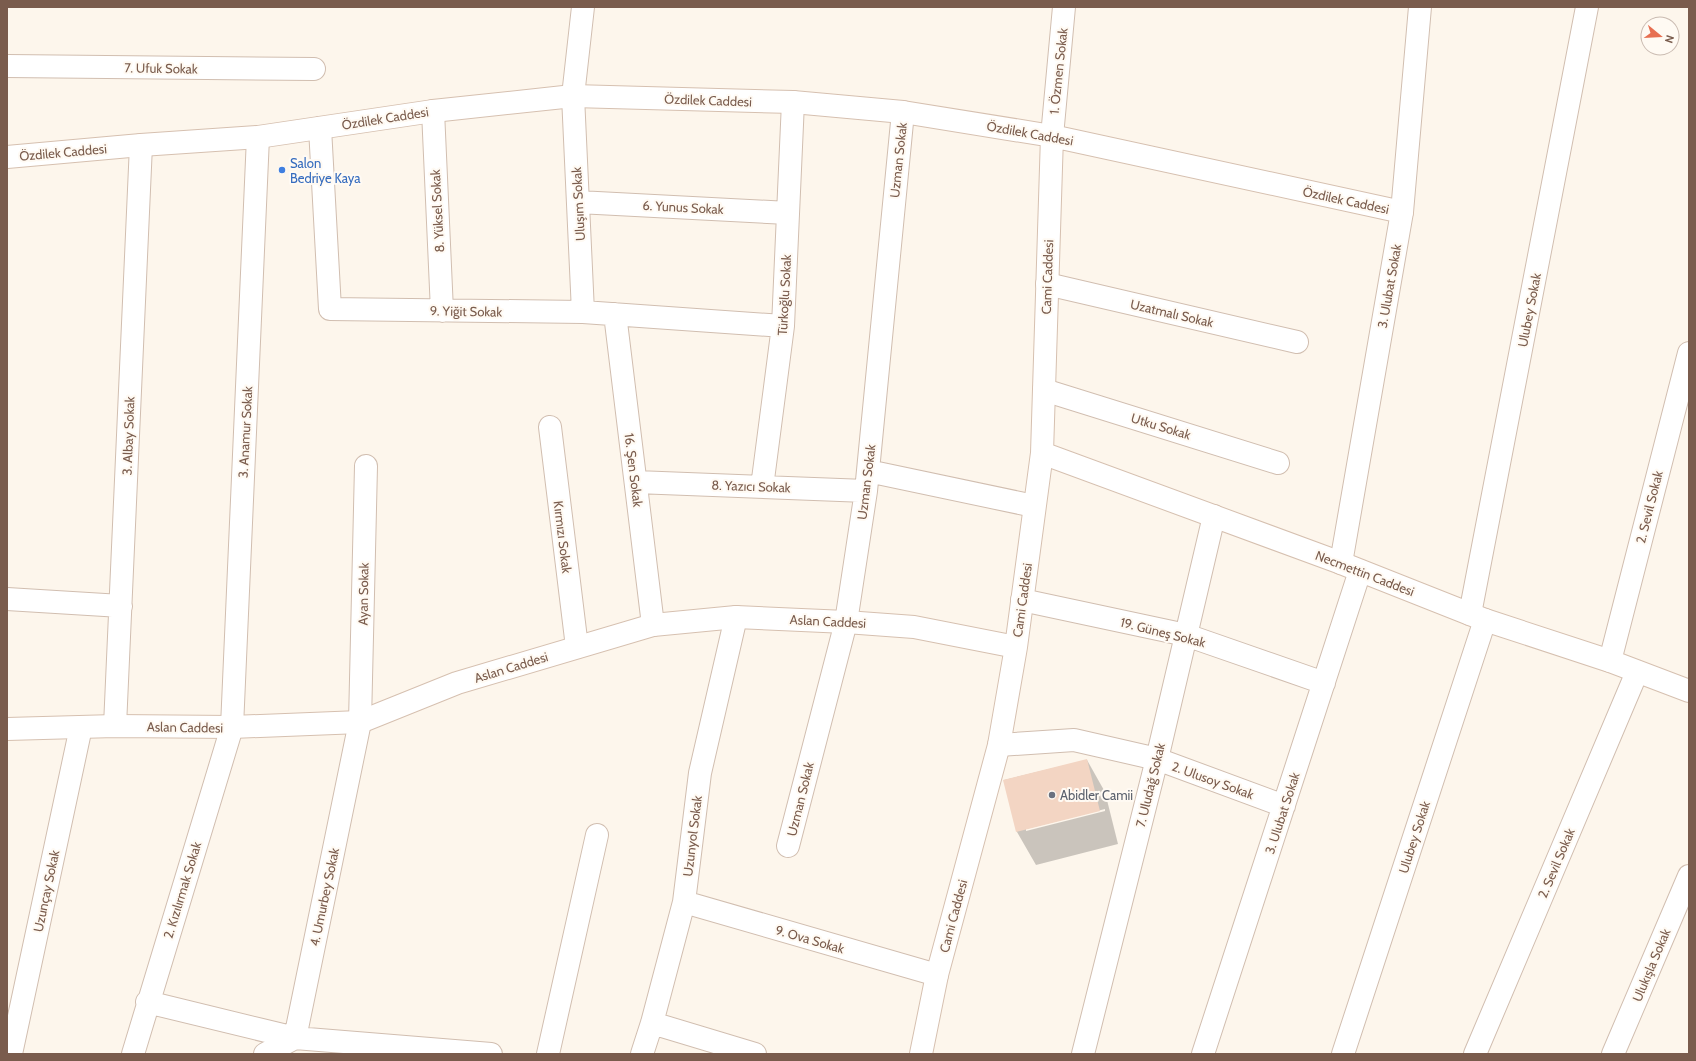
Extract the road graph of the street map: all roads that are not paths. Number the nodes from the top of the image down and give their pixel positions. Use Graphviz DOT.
graph roads {
  1 [pos="583,7"];
  2 [pos="1064,7"];
  3 [pos="1420,7"];
  4 [pos="1587,7"];
  5 [pos="7,66"];
  6 [pos="314,69"];
  7 [pos="573,96"];
  8 [pos="793,102"];
  9 [pos="433,111"];
  10 [pos="903,112"];
  11 [pos="320,128"];
  12 [pos="1052,136"];
  13 [pos="258,137"];
  14 [pos="141,146"];
  15 [pos="7,157"];
  16 [pos="578,202"];
  17 [pos="1402,212"];
  18 [pos="788,213"];
  19 [pos="1047,284"];
  20 [pos="442,311"];
  21 [pos="583,312"];
  22 [pos="614,314"];
  23 [pos="783,326"];
  24 [pos="1296,342"];
  25 [pos="1689,353"];
  26 [pos="1044,390"];
  27 [pos="550,426"];
  28 [pos="1042,453"];
  29 [pos="1278,463"];
  30 [pos="366,466"];
  31 [pos="867,481"];
  32 [pos="636,482"];
  33 [pos="762,487"];
  34 [pos="1034,506"];
  35 [pos="1214,516"];
  36 [pos="1351,567"];
  37 [pos="7,599"];
  38 [pos="1022,600"];
  39 [pos="121,606"];
  40 [pos="736,617"];
  41 [pos="1478,617"];
  42 [pos="846,622"];
  43 [pos="653,625"];
  44 [pos="1186,635"];
  45 [pos="577,647"];
  46 [pos="1016,647"];
  47 [pos="1610,661"];
  48 [pos="1637,672"];
  49 [pos="1324,683"];
  50 [pos="1689,689"];
  51 [pos="360,722"];
  52 [pos="115,726"];
  53 [pos="81,727"];
  54 [pos="232,727"];
  55 [pos="7,729"];
  56 [pos="999,745"];
  57 [pos="1157,759"];
  58 [pos="1284,806"];
  59 [pos="597,835"];
  60 [pos="788,846"];
  61 [pos="1689,876"];
  62 [pos="684,902"];
  63 [pos="937,975"];
  64 [pos="147,1002"];
  65 [pos="652,1023"];
  66 [pos="295,1038"];
  67 [pos="11,1054"];
  68 [pos="133,1054"];
  69 [pos="265,1054"];
  70 [pos="491,1054"];
  71 [pos="548,1054"];
  72 [pos="642,1054"];
  73 [pos="755,1054"];
  74 [pos="921,1054"];
  75 [pos="1083,1054"];
  76 [pos="1203,1054"];
  77 [pos="1343,1054"];
  78 [pos="1475,1054"];
  79 [pos="1613,1054"];
  1 -- 7 [label="street, Uluşım Sokak"];
  2 -- 12 [label="street, 1. Özmen Sokak"];
  3 -- 17 [label="street, 3. Ulubat Sokak"];
  4 -- 41 [label="street, Ulubey Sokak"];
  5 -- 6 [label="street, 7. Ufuk Sokak"];
  7 -- 8 [label="street, Özdilek Caddesi"];
  7 -- 9 [label="street, Özdilek Caddesi"];
  7 -- 16 [label="street, Uluşım Sokak"];
  8 -- 10 [label="street, Özdilek Caddesi"];
  8 -- 18 [label="street, Türkoğlu Sokak"];
  9 -- 11 [label="street, Özdilek Caddesi"];
  9 -- 20 [label="street, 8. Yüksel Sokak"];
  10 -- 12 [label="street, Özdilek Caddesi"];
  10 -- 31 [label="street, Uzman Sokak"];
  11 -- 13 [label="street, Özdilek Caddesi"];
  11 -- 20 [label="street, 9. Yiğit Sokak"];
  12 -- 17 [label="street, Özdilek Caddesi"];
  12 -- 19 [label="street, Cami Caddesi"];
  13 -- 14 [label="street, Özdilek Caddesi"];
  13 -- 54 [label="street, 3. Anamur Sokak"];
  14 -- 15 [label="street, Özdilek Caddesi"];
  14 -- 39 [label="street, 3. Albay Sokak"];
  16 -- 18 [label="street, 6. Yunus Sokak"];
  16 -- 21 [label="street, Uluşım Sokak"];
  17 -- 36 [label="street, 3. Ulubat Sokak"];
  18 -- 23 [label="street, Türkoğlu Sokak"];
  19 -- 24 [label="street, Uzatmalı Sokak"];
  19 -- 26 [label="street, Cami Caddesi"];
  20 -- 21 [label="street, 9. Yiğit Sokak"];
  21 -- 22 [label="street, 9. Yiğit Sokak"];
  22 -- 23 [label="street, 9. Yiğit Sokak"];
  22 -- 32 [label="street, 16. Şen Sokak"];
  23 -- 33 [label="street, Türkoğlu Sokak"];
  25 -- 47 [label="street, 2. Sevil Sokak"];
  26 -- 28 [label="street, Cami Caddesi"];
  26 -- 29 [label="street, Utku Sokak"];
  27 -- 45 [label="street, Kırmızı Sokak"];
  28 -- 34 [label="street, Cami Caddesi"];
  28 -- 35 [label="street, Necmettin Caddesi"];
  30 -- 51 [label="street, Ayan Sokak"];
  31 -- 33 [label="street, 8. Yazıcı Sokak"];
  31 -- 34 [label="street, 8. Yazıcı Sokak"];
  31 -- 42 [label="street, Uzman Sokak"];
  32 -- 33 [label="street, 8. Yazıcı Sokak"];
  32 -- 43 [label="street, 16. Şen Sokak"];
  34 -- 38 [label="street, Cami Caddesi"];
  35 -- 36 [label="street, Necmettin Caddesi"];
  35 -- 44 [label="street, 7. Uludağ Sokak"];
  36 -- 41 [label="street, Necmettin Caddesi"];
  36 -- 49 [label="street, 3. Ulubat Sokak"];
  37 -- 39 [label="street"];
  38 -- 44 [label="street, 19. Güneş Sokak"];
  38 -- 46 [label="street, Cami Caddesi"];
  39 -- 52 [label="street, 3. Albay Sokak"];
  40 -- 42 [label="street, Aslan Caddesi"];
  40 -- 43 [label="street, Aslan Caddesi"];
  40 -- 62 [label="street, Uzunyol Sokak"];
  41 -- 47 [label="street, Necmettin Caddesi"];
  41 -- 77 [label="street, Ulubey Sokak"];
  42 -- 46 [label="street, Aslan Caddesi"];
  42 -- 60 [label="street, Uzman Sokak"];
  43 -- 45 [label="street, Aslan Caddesi"];
  44 -- 49 [label="street, 19. Güneş Sokak"];
  44 -- 57 [label="street, 7. Uludağ Sokak"];
  45 -- 51 [label="street, Aslan Caddesi"];
  46 -- 56 [label="street, Cami Caddesi"];
  47 -- 48 [label="street, Necmettin Caddesi"];
  48 -- 50 [label="street, Necmettin Caddesi"];
  48 -- 78 [label="street, 2. Sevil Sokak"];
  49 -- 58 [label="street, 3. Ulubat Sokak"];
  51 -- 54 [label="street, Aslan Caddesi"];
  51 -- 66 [label="street, 4. Umurbey Sokak"];
  52 -- 53 [label="street, Aslan Caddesi"];
  52 -- 54 [label="street, Aslan Caddesi"];
  53 -- 55 [label="street, Aslan Caddesi"];
  53 -- 67 [label="street, Uzunçay Sokak"];
  54 -- 64 [label="street, 2. Kızılırmak Sokak"];
  56 -- 57 [label="street, 2. Ulusoy Sokak"];
  56 -- 63 [label="street, Cami Caddesi"];
  57 -- 58 [label="street, 2. Ulusoy Sokak"];
  57 -- 75 [label="street, 7. Uludağ Sokak"];
  58 -- 76 [label="street, 3. Ulubat Sokak"];
  59 -- 71 [label="street"];
  61 -- 79 [label="street, Ulukışla Sokak"];
  62 -- 63 [label="street, 9. Ova Sokak"];
  62 -- 65 [label="street, Uzunyol Sokak"];
  63 -- 74 [label="street, Cami Caddesi"];
  64 -- 66 [label="street"];
  64 -- 68 [label="street, 2. Kızılırmak Sokak"];
  65 -- 72 [label="street, Uzunyol Sokak"];
  65 -- 73 [label="street"];
  66 -- 69 [label="street"];
  66 -- 70 [label="street"];
}
